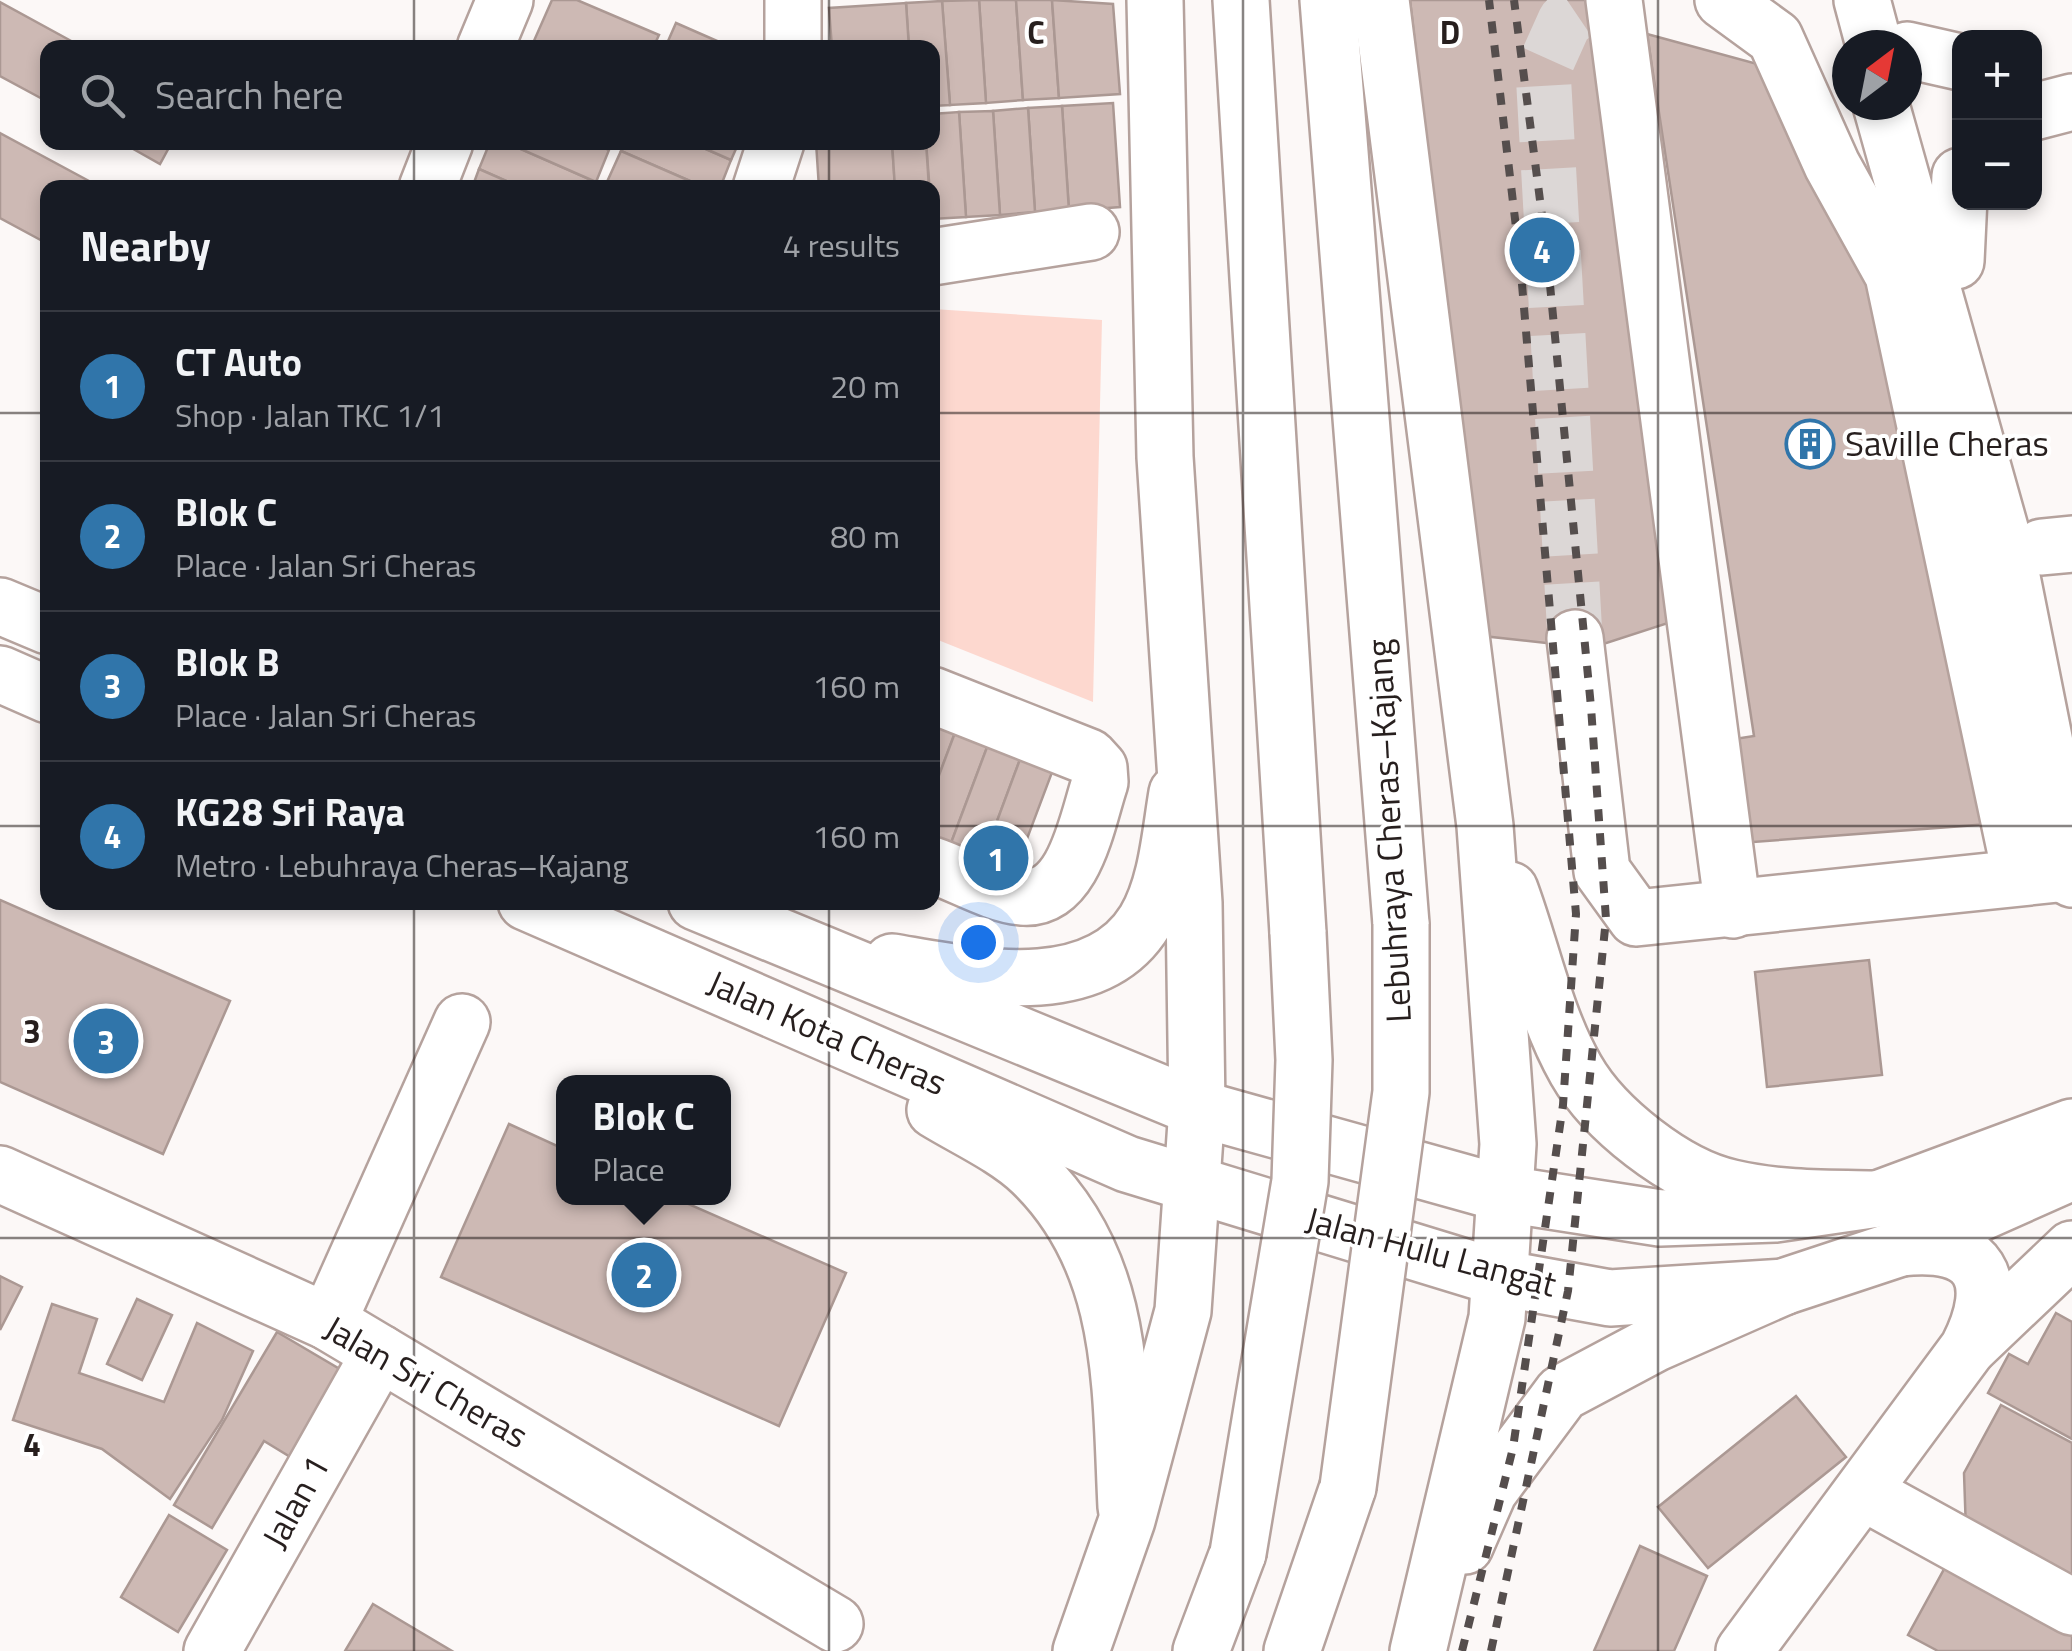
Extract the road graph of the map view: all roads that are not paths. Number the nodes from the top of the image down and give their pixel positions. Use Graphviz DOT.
graph roads {
  1 [pos="505,0"];
  2 [pos="793,0"];
  3 [pos="1155,0"];
  4 [pos="1241,0"];
  5 [pos="1328,0"];
  6 [pos="1381,0"];
  7 [pos="1614,0"];
  8 [pos="1723,0"];
  9 [pos="488,40"];
  10 [pos="793,40"];
  11 [pos="1922,51"];
  12 [pos="1952,60"];
  13 [pos="2042,80"];
  14 [pos="2072,86"];
  15 [pos="2072,102"];
  16 [pos="2042,110"];
  17 [pos="1885,120"];
  18 [pos="1921,120"];
  19 [pos="443,150"];
  20 [pos="773,150"];
  21 [pos="430,180"];
  22 [pos="763,180"];
  23 [pos="1958,210"];
  24 [pos="1091,232"];
  25 [pos="940,257"];
  26 [pos="1956,262"];
  27 [pos="2057,545"];
  28 [pos="0,606"];
  29 [pos="40,623"];
  30 [pos="1576,638"];
  31 [pos="0,674"];
  32 [pos="2071,690"];
  33 [pos="40,691"];
  34 [pos="940,698"];
  35 [pos="1182,759"];
  36 [pos="1485,826"];
  37 [pos="940,867"];
  38 [pos="2055,876"];
  39 [pos="544,910"];
  40 [pos="715,910"];
  41 [pos="1733,910"];
  42 [pos="801,946"];
  43 [pos="779,1012"];
  44 [pos="462,1022"];
  45 [pos="1197,1108"];
  46 [pos="2072,1127"];
  47 [pos="2072,1172"];
  48 [pos="0,1174"];
  49 [pos="1192,1184"];
  50 [pos="1506,1194"];
  51 [pos="1878,1198"];
  52 [pos="1902,1248"];
  53 [pos="2072,1249"];
  54 [pos="1500,1278"];
  55 [pos="1783,1287"];
  56 [pos="328,1322"];
  57 [pos="1968,1348"];
  58 [pos="380,1353"];
  59 [pos="1863,1492"];
  60 [pos="1127,1520"];
  61 [pos="2072,1607"];
  62 [pos="835,1624"];
  63 [pos="212,1651"];
  64 [pos="1081,1651"];
  65 [pos="1200,1651"];
  66 [pos="1292,1651"];
  67 [pos="1421,1651"];
  68 [pos="1744,1651"];
  1 -- 9 [label="main road"];
  2 -- 10 [label="main road"];
  3 -- 35 [label="main road"];
  4 -- 65 [label="main road, bridge"];
  5 -- 66 [label="main road, Lebuhraya Cheras–Kajang, bridge"];
  6 -- 36 [label="main road"];
  7 -- 41 [label="main road"];
  8 -- 38 [label="main road"];
  11 -- 12 [label="main road"];
  13 -- 14 [label="main road"];
  15 -- 16 [label="main road"];
  17 -- 38 [label="main road"];
  18 -- 26 [label="main road"];
  19 -- 21 [label="main road"];
  20 -- 22 [label="main road"];
  23 -- 26 [label="main road"];
  24 -- 25 [label="main road"];
  26 -- 27 [label="main road"];
  27 -- 32 [label="main road"];
  28 -- 29 [label="main road"];
  30 -- 41 [label="main road"];
  31 -- 33 [label="main road"];
  34 -- 37 [label="main road"];
  35 -- 42 [label="main road"];
  35 -- 45 [label="main road"];
  36 -- 50 [label="main road"];
  36 -- 51 [label="main road"];
  38 -- 41 [label="main road"];
  39 -- 43 [label="main road, Jalan Kota Cheras"];
  40 -- 42 [label="main road, Jalan Kota Cheras"];
  42 -- 45 [label="main road, Jalan Kota Cheras"];
  43 -- 49 [label="main road, Jalan Kota Cheras"];
  43 -- 60 [label="main road"];
  44 -- 56 [label="main road"];
  45 -- 49 [label="main road"];
  45 -- 50 [label="main road"];
  46 -- 51 [label="main road"];
  47 -- 52 [label="main road, Jalan Hulu Langat"];
  48 -- 56 [label="main road, Jalan Sri Cheras"];
  49 -- 54 [label="main road, Jalan Hulu Langat"];
  49 -- 60 [label="main road"];
  50 -- 51 [label="main road"];
  50 -- 54 [label="main road"];
  52 -- 55 [label="main road, Jalan Hulu Langat"];
  52 -- 57 [label="main road"];
  53 -- 57 [label="main road"];
  54 -- 55 [label="main road, Jalan Hulu Langat"];
  54 -- 67 [label="main road"];
  55 -- 67 [label="main road"];
  56 -- 58 [label="main road, Jalan Sri Cheras"];
  57 -- 59 [label="main road"];
  58 -- 62 [label="main road, Jalan Sri Cheras"];
  58 -- 63 [label="main road, Jalan 1"];
  59 -- 61 [label="main road"];
  59 -- 68 [label="main road"];
  60 -- 64 [label="main road"];
}
